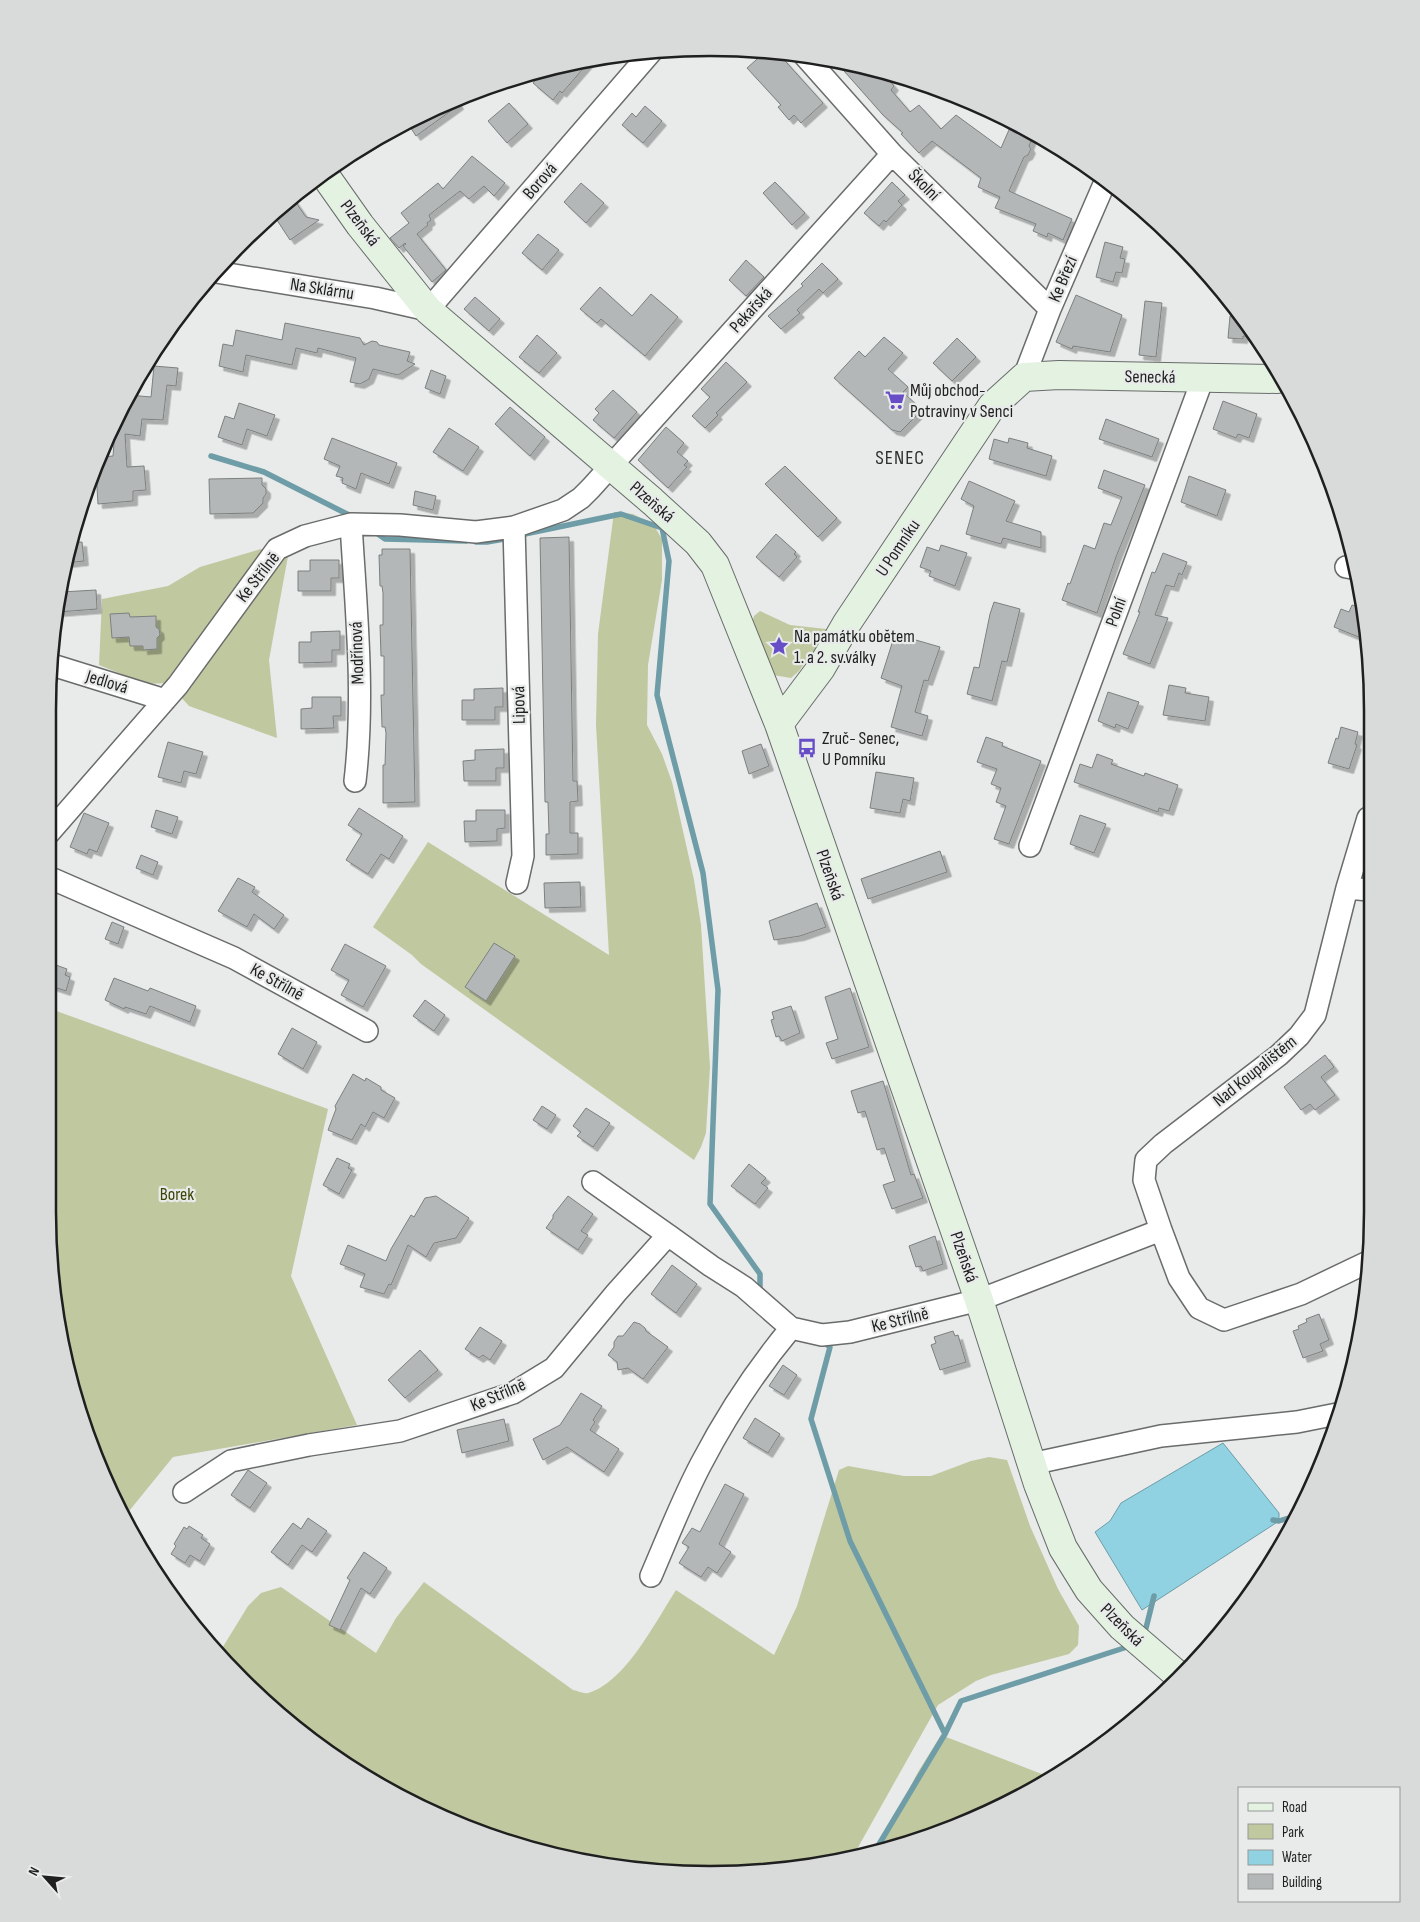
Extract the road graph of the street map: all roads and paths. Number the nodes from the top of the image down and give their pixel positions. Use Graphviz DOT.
graph roads {
  1 [pos="644,60"];
  2 [pos="813,65"];
  3 [pos="892,154"];
  4 [pos="328,180"];
  5 [pos="1103,187"];
  6 [pos="224,273"];
  7 [pos="1050,309"];
  8 [pos="428,310"];
  9 [pos="1024,377"];
  10 [pos="1203,378"];
  11 [pos="1274,379"];
  12 [pos="610,467"];
  13 [pos="351,524"];
  14 [pos="514,527"];
  15 [pos="58,667"];
  16 [pos="165,700"];
  17 [pos="779,724"];
  18 [pos="355,781"];
  19 [pos="56,825"];
  20 [pos="1364,831"];
  21 [pos="1030,846"];
  22 [pos="56,880"];
  23 [pos="517,883"];
  24 [pos="1347,888"];
  25 [pos="1364,890"];
  26 [pos="367,1031"];
  27 [pos="593,1182"];
  28 [pos="1161,1230"];
  29 [pos="668,1235"];
  30 [pos="1361,1265"];
  31 [pos="979,1300"];
  32 [pos="791,1328"];
  33 [pos="1331,1415"];
  34 [pos="1032,1464"];
  35 [pos="184,1492"];
  36 [pos="651,1576"];
  37 [pos="1174,1672"];
  1 -- 8 [label="street, Borová"];
  2 -- 3 [label="street, Školní"];
  3 -- 7 [label="street, Školní"];
  3 -- 12 [label="street, Pekařská"];
  4 -- 8 [label="main road, Plzeňská"];
  5 -- 7 [label="street, Ke Březí"];
  6 -- 8 [label="street, Na Sklárnu"];
  7 -- 9 [label="street, Ke Březí"];
  8 -- 12 [label="main road, Plzeňská"];
  9 -- 10 [label="main road, Senecká"];
  9 -- 17 [label="main road, U Pomníku"];
  10 -- 11 [label="main road, Senecká"];
  10 -- 21 [label="street, Polní"];
  12 -- 14 [label="street, Ke Střílně"];
  12 -- 17 [label="main road, Plzeňská"];
  13 -- 14 [label="street, Ke Střílně"];
  13 -- 16 [label="street, Ke Střílně"];
  13 -- 18 [label="street, Modřínová"];
  14 -- 23 [label="street, Lipová"];
  15 -- 16 [label="street, Jedlová"];
  16 -- 19 [label="street, Ke Střílně"];
  17 -- 31 [label="main road, Plzeňská"];
  20 -- 24 [label="street, Nad Koupalištěm"];
  22 -- 26 [label="street, Ke Střílně"];
  24 -- 25 [label="street"];
  24 -- 28 [label="street, Nad Koupalištěm"];
  27 -- 29 [label="street"];
  28 -- 30 [label="street, Nad Koupalištěm"];
  28 -- 31 [label="street"];
  29 -- 32 [label="street, Ke Střílně"];
  29 -- 35 [label="street, Ke Střílně"];
  31 -- 32 [label="street, Ke Střílně"];
  31 -- 34 [label="main road, Plzeňská"];
  32 -- 36 [label="street"];
  33 -- 34 [label="street"];
  34 -- 37 [label="main road, Plzeňská"];
}
